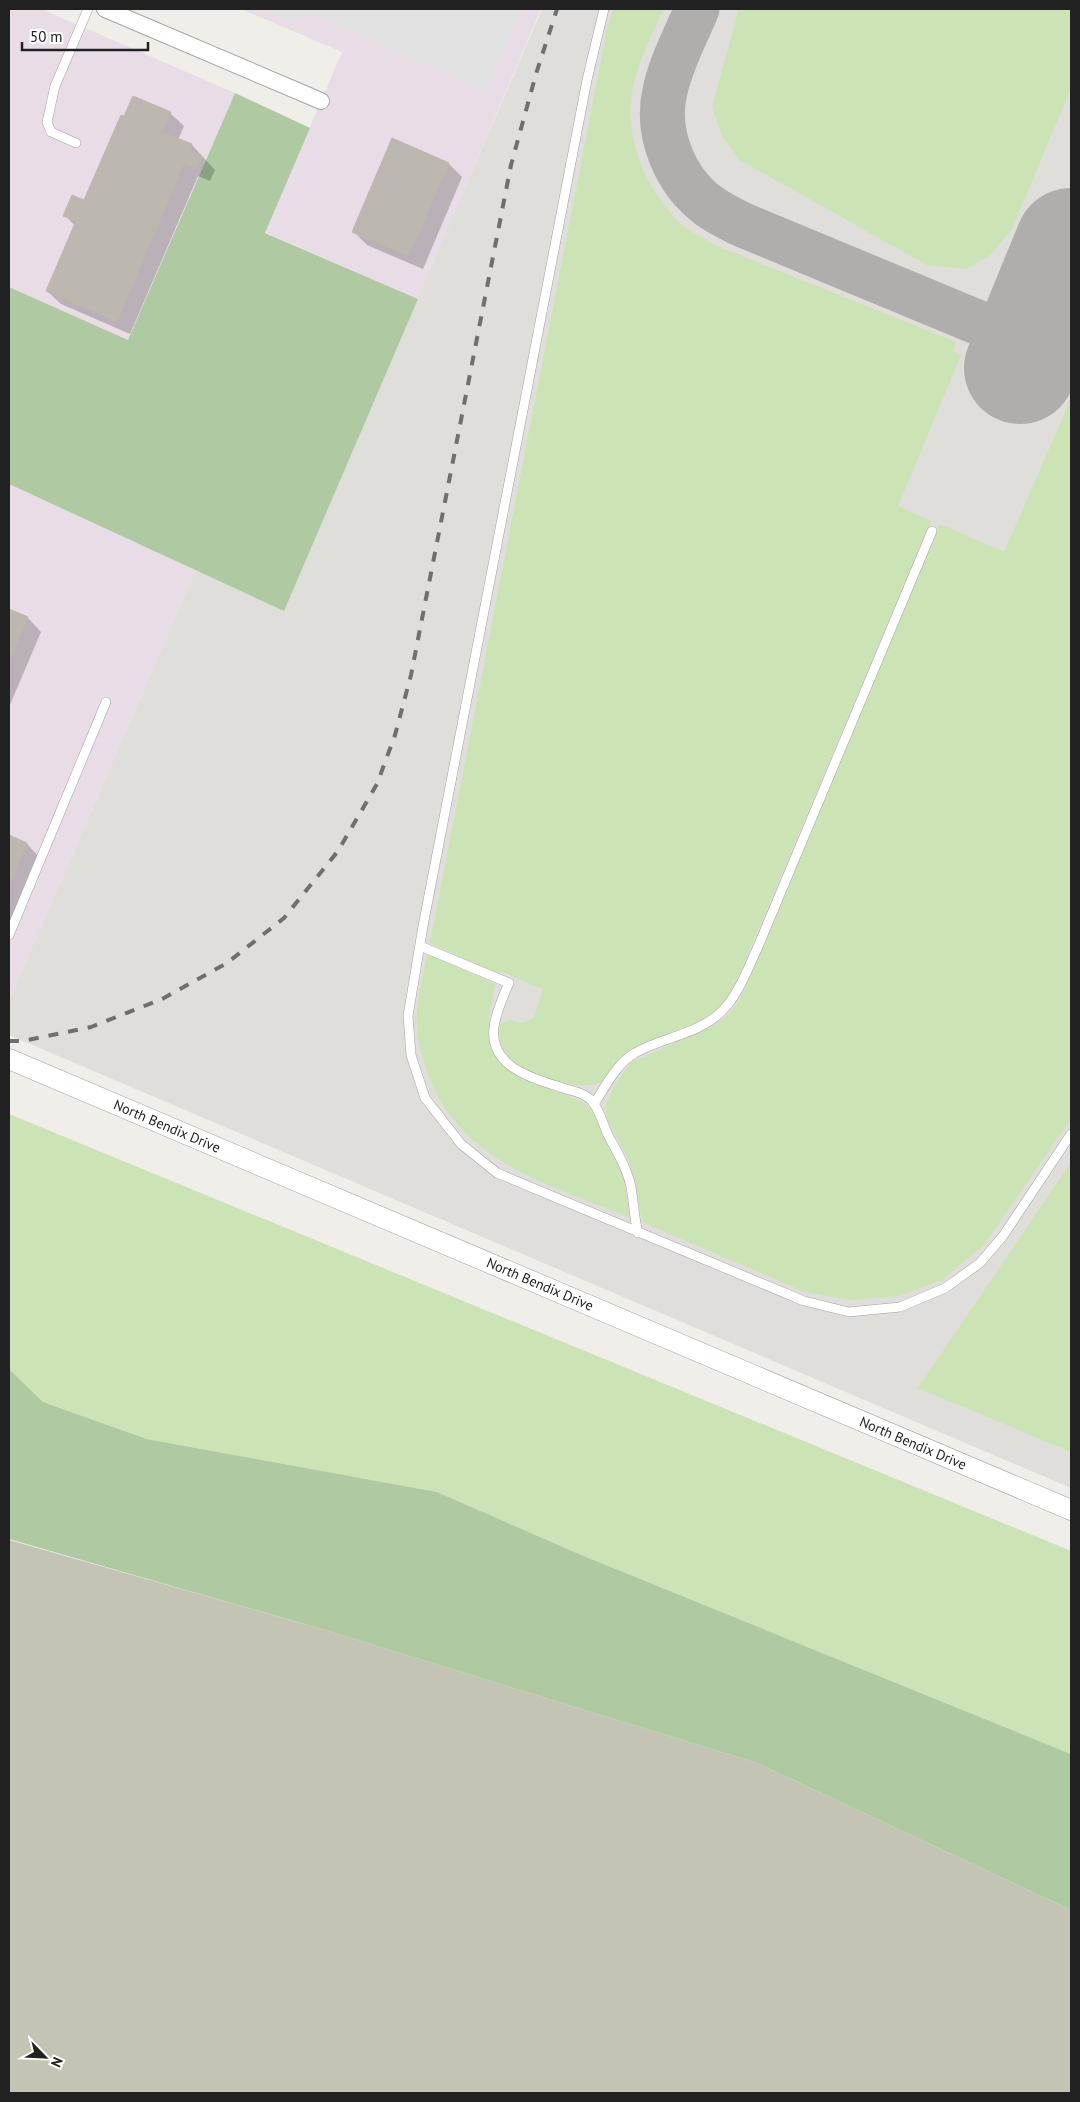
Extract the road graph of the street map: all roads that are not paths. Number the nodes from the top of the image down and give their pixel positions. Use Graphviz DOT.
graph roads {
  1 [pos="88,9"];
  2 [pos="604,9"];
  3 [pos="115,11"];
  4 [pos="321,101"];
  5 [pos="76,143"];
  6 [pos="932,531"];
  7 [pos="106,702"];
  8 [pos="9,935"];
  9 [pos="420,946"];
  10 [pos="9,1059"];
  11 [pos="594,1104"];
  12 [pos="1071,1134"];
  13 [pos="638,1233"];
  14 [pos="1071,1510"];
  1 -- 5 [label="lane"];
  2 -- 9 [label="lane"];
  3 -- 4 [label="street"];
  6 -- 11 [label="lane"];
  7 -- 8 [label="lane"];
  9 -- 11 [label="lane"];
  9 -- 13 [label="lane"];
  10 -- 14 [label="street, North Bendix Drive"];
  11 -- 13 [label="lane"];
  12 -- 13 [label="lane"];
}
